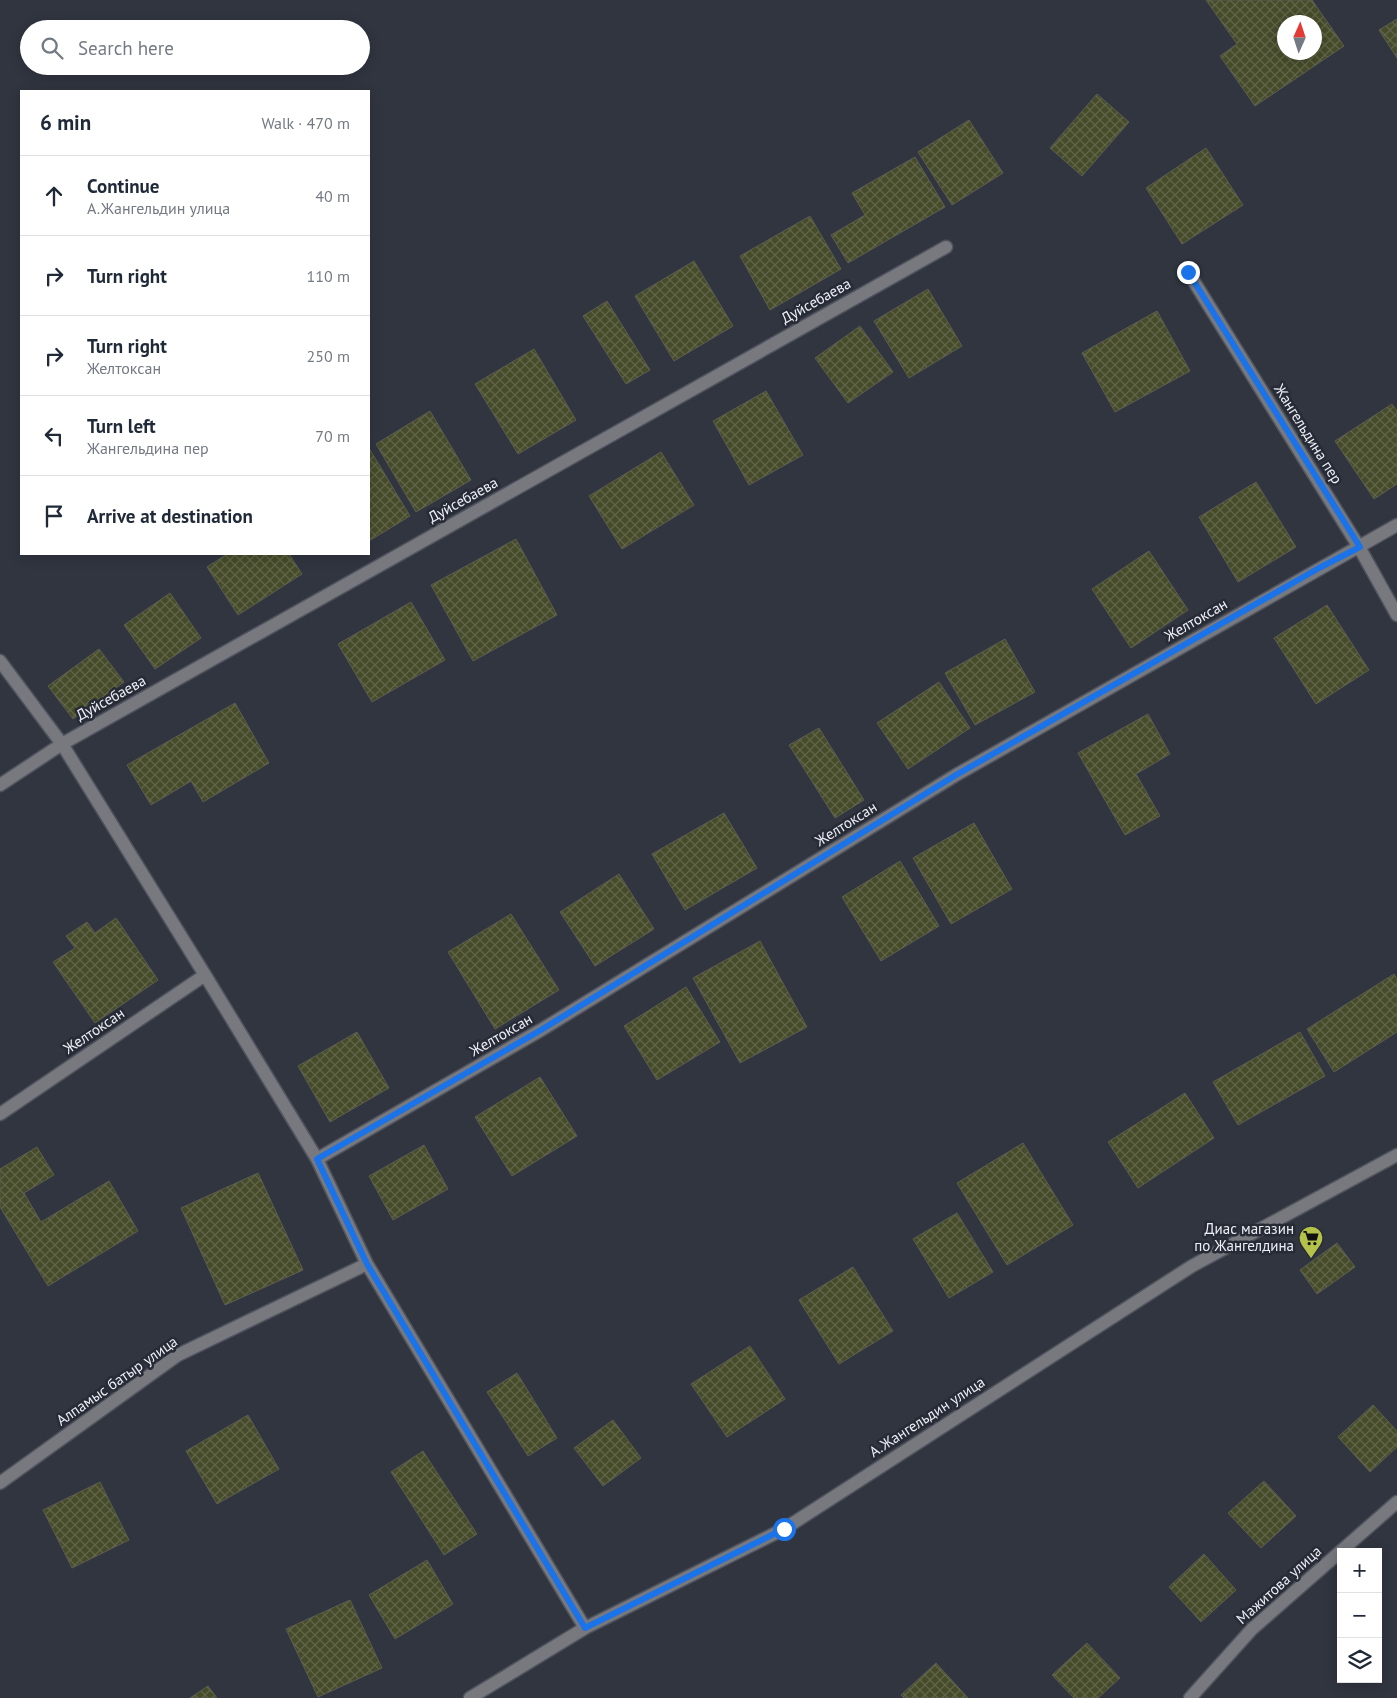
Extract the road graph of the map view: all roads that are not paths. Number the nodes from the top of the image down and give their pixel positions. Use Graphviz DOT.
graph roads {
  1 [pos="946,247"];
  2 [pos="1188,272"];
  3 [pos="1397,525"];
  4 [pos="1360,547"];
  5 [pos="1397,615"];
  6 [pos="0,661"];
  7 [pos="62,744"];
  8 [pos="0,785"];
  9 [pos="206,975"];
  10 [pos="0,1114"];
  11 [pos="1397,1155"];
  12 [pos="317,1159"];
  13 [pos="367,1264"];
  14 [pos="0,1483"];
  15 [pos="1397,1502"];
  16 [pos="585,1628"];
  17 [pos="470,1698"];
  18 [pos="1190,1698"];
  1 -- 7 [label="street, Дуйсебаева"];
  2 -- 4 [label="street, Жангельдина пер"];
  3 -- 4 [label="street, Желтоксан"];
  4 -- 5 [label="street, Жангельдина пер"];
  4 -- 12 [label="street, Желтоксан"];
  6 -- 7 [label="street"];
  7 -- 8 [label="street, Дуйсебаева"];
  7 -- 9 [label="street"];
  9 -- 10 [label="street, Желтоксан"];
  9 -- 12 [label="street"];
  11 -- 16 [label="street, А.Жангельдин улица"];
  12 -- 13 [label="street"];
  13 -- 14 [label="street, Алпамыс батыр улица"];
  13 -- 16 [label="street"];
  15 -- 18 [label="street, Мажитова улица"];
  16 -- 17 [label="street, А.Жангельдин улица"];
}
